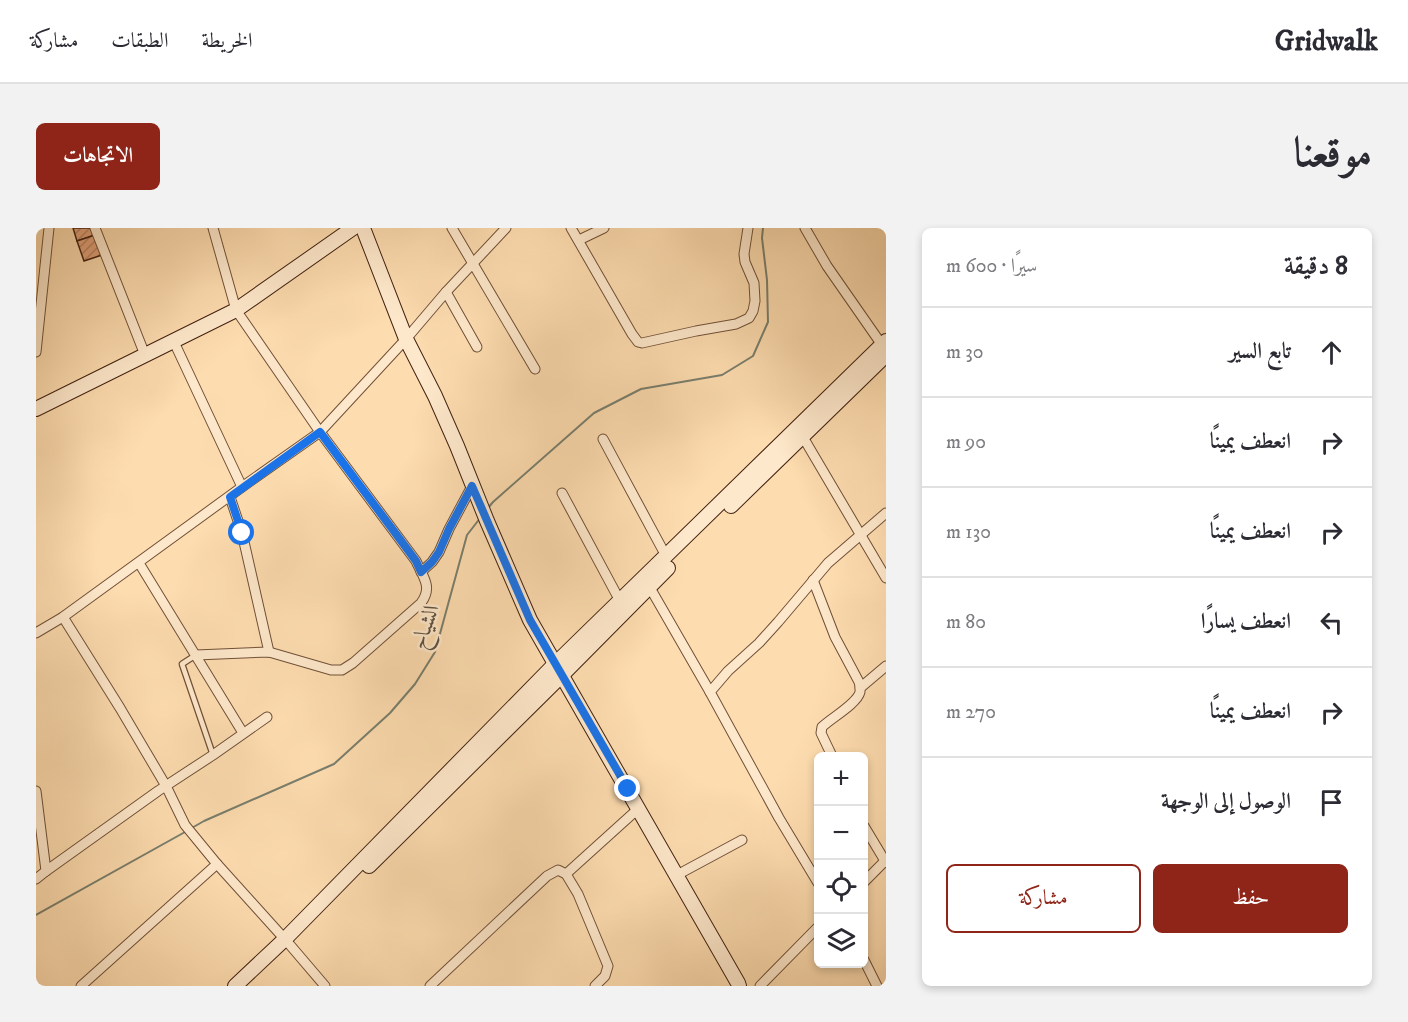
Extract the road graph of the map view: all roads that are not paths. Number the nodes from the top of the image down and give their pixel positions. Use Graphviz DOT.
graph roads {
  1 [pos="49,228"];
  2 [pos="95,228"];
  3 [pos="213,228"];
  4 [pos="353,228"];
  5 [pos="363,228"];
  6 [pos="452,228"];
  7 [pos="506,228"];
  8 [pos="571,228"];
  9 [pos="604,228"];
  10 [pos="748,228"];
  11 [pos="805,228"];
  12 [pos="579,240"];
  13 [pos="473,262"];
  14 [pos="446,291"];
  15 [pos="38,307"];
  16 [pos="236,310"];
  17 [pos="406,339"];
  18 [pos="174,342"];
  19 [pos="477,347"];
  20 [pos="885,347"];
  21 [pos="36,352"];
  22 [pos="145,355"];
  23 [pos="535,369"];
  24 [pos="36,409"];
  25 [pos="800,431"];
  26 [pos="320,432"];
  27 [pos="603,439"];
  28 [pos="472,486"];
  29 [pos="242,487"];
  30 [pos="562,493"];
  31 [pos="230,497"];
  32 [pos="886,513"];
  33 [pos="861,535"];
  34 [pos="666,556"];
  35 [pos="139,563"];
  36 [pos="421,572"];
  37 [pos="886,578"];
  38 [pos="813,580"];
  39 [pos="649,586"];
  40 [pos="620,601"];
  41 [pos="63,617"];
  42 [pos="36,633"];
  43 [pos="269,651"];
  44 [pos="196,655"];
  45 [pos="886,666"];
  46 [pos="559,669"];
  47 [pos="860,688"];
  48 [pos="710,692"];
  49 [pos="267,717"];
  50 [pos="243,733"];
  51 [pos="830,752"];
  52 [pos="213,755"];
  53 [pos="166,786"];
  54 [pos="36,791"];
  55 [pos="639,808"];
  56 [pos="868,832"];
  57 [pos="742,840"];
  58 [pos="885,860"];
  59 [pos="217,864"];
  60 [pos="46,871"];
  61 [pos="566,874"];
  62 [pos="677,875"];
  63 [pos="814,876"];
  64 [pos="868,878"];
  65 [pos="36,879"];
  66 [pos="814,932"];
  67 [pos="287,942"];
  68 [pos="868,968"];
  69 [pos="740,985"];
  70 [pos="81,986"];
  71 [pos="236,986"];
  72 [pos="249,986"];
  73 [pos="325,986"];
  74 [pos="430,986"];
  75 [pos="595,986"];
  76 [pos="760,986"];
  77 [pos="877,986"];
  1 -- 15 [label="street"];
  2 -- 22 [label="street"];
  3 -- 16 [label="street"];
  4 -- 16 [label="main road"];
  5 -- 17 [label="main road"];
  6 -- 13 [label="street"];
  7 -- 13 [label="street"];
  8 -- 12 [label="street"];
  9 -- 12 [label="street"];
  10 -- 12 [label="street"];
  11 -- 20 [label="street"];
  13 -- 14 [label="street"];
  13 -- 23 [label="street"];
  14 -- 17 [label="street"];
  14 -- 19 [label="street"];
  15 -- 21 [label="street"];
  16 -- 18 [label="main road"];
  16 -- 26 [label="street"];
  17 -- 26 [label="street"];
  17 -- 28 [label="main road"];
  18 -- 22 [label="main road"];
  18 -- 29 [label="street"];
  20 -- 25 [label="main road"];
  22 -- 24 [label="main road"];
  25 -- 33 [label="street"];
  25 -- 34 [label="main road"];
  25 -- 39 [label="main road"];
  26 -- 29 [label="street"];
  26 -- 36 [label="street"];
  27 -- 34 [label="street"];
  28 -- 36 [label="street"];
  28 -- 46 [label="main road"];
  29 -- 31 [label="street"];
  30 -- 40 [label="street"];
  31 -- 35 [label="street"];
  31 -- 43 [label="street"];
  32 -- 33 [label="street"];
  33 -- 37 [label="street"];
  33 -- 38 [label="street"];
  34 -- 40 [label="main road"];
  35 -- 41 [label="street"];
  35 -- 44 [label="street"];
  36 -- 43 [label="street"];
  38 -- 47 [label="street"];
  38 -- 48 [label="street"];
  39 -- 46 [label="main road"];
  39 -- 48 [label="street"];
  40 -- 46 [label="main road"];
  41 -- 42 [label="street"];
  41 -- 53 [label="street"];
  43 -- 44 [label="street"];
  44 -- 50 [label="street"];
  44 -- 52 [label="lane"];
  45 -- 47 [label="street"];
  46 -- 55 [label="main road"];
  46 -- 67 [label="main road"];
  47 -- 51 [label="street"];
  48 -- 63 [label="street"];
  49 -- 50 [label="street"];
  50 -- 52 [label="street"];
  52 -- 53 [label="street"];
  53 -- 59 [label="street"];
  53 -- 60 [label="street"];
  54 -- 60 [label="street"];
  55 -- 61 [label="street"];
  55 -- 62 [label="main road"];
  56 -- 58 [label="street"];
  57 -- 62 [label="street"];
  58 -- 64 [label="street"];
  59 -- 67 [label="street"];
  59 -- 70 [label="street"];
  60 -- 65 [label="street"];
  61 -- 74 [label="street"];
  61 -- 75 [label="street"];
  62 -- 69 [label="main road"];
  66 -- 76 [label="street"];
  67 -- 71 [label="main road"];
  67 -- 72 [label="main road"];
  67 -- 73 [label="street"];
  68 -- 77 [label="street"];
}
